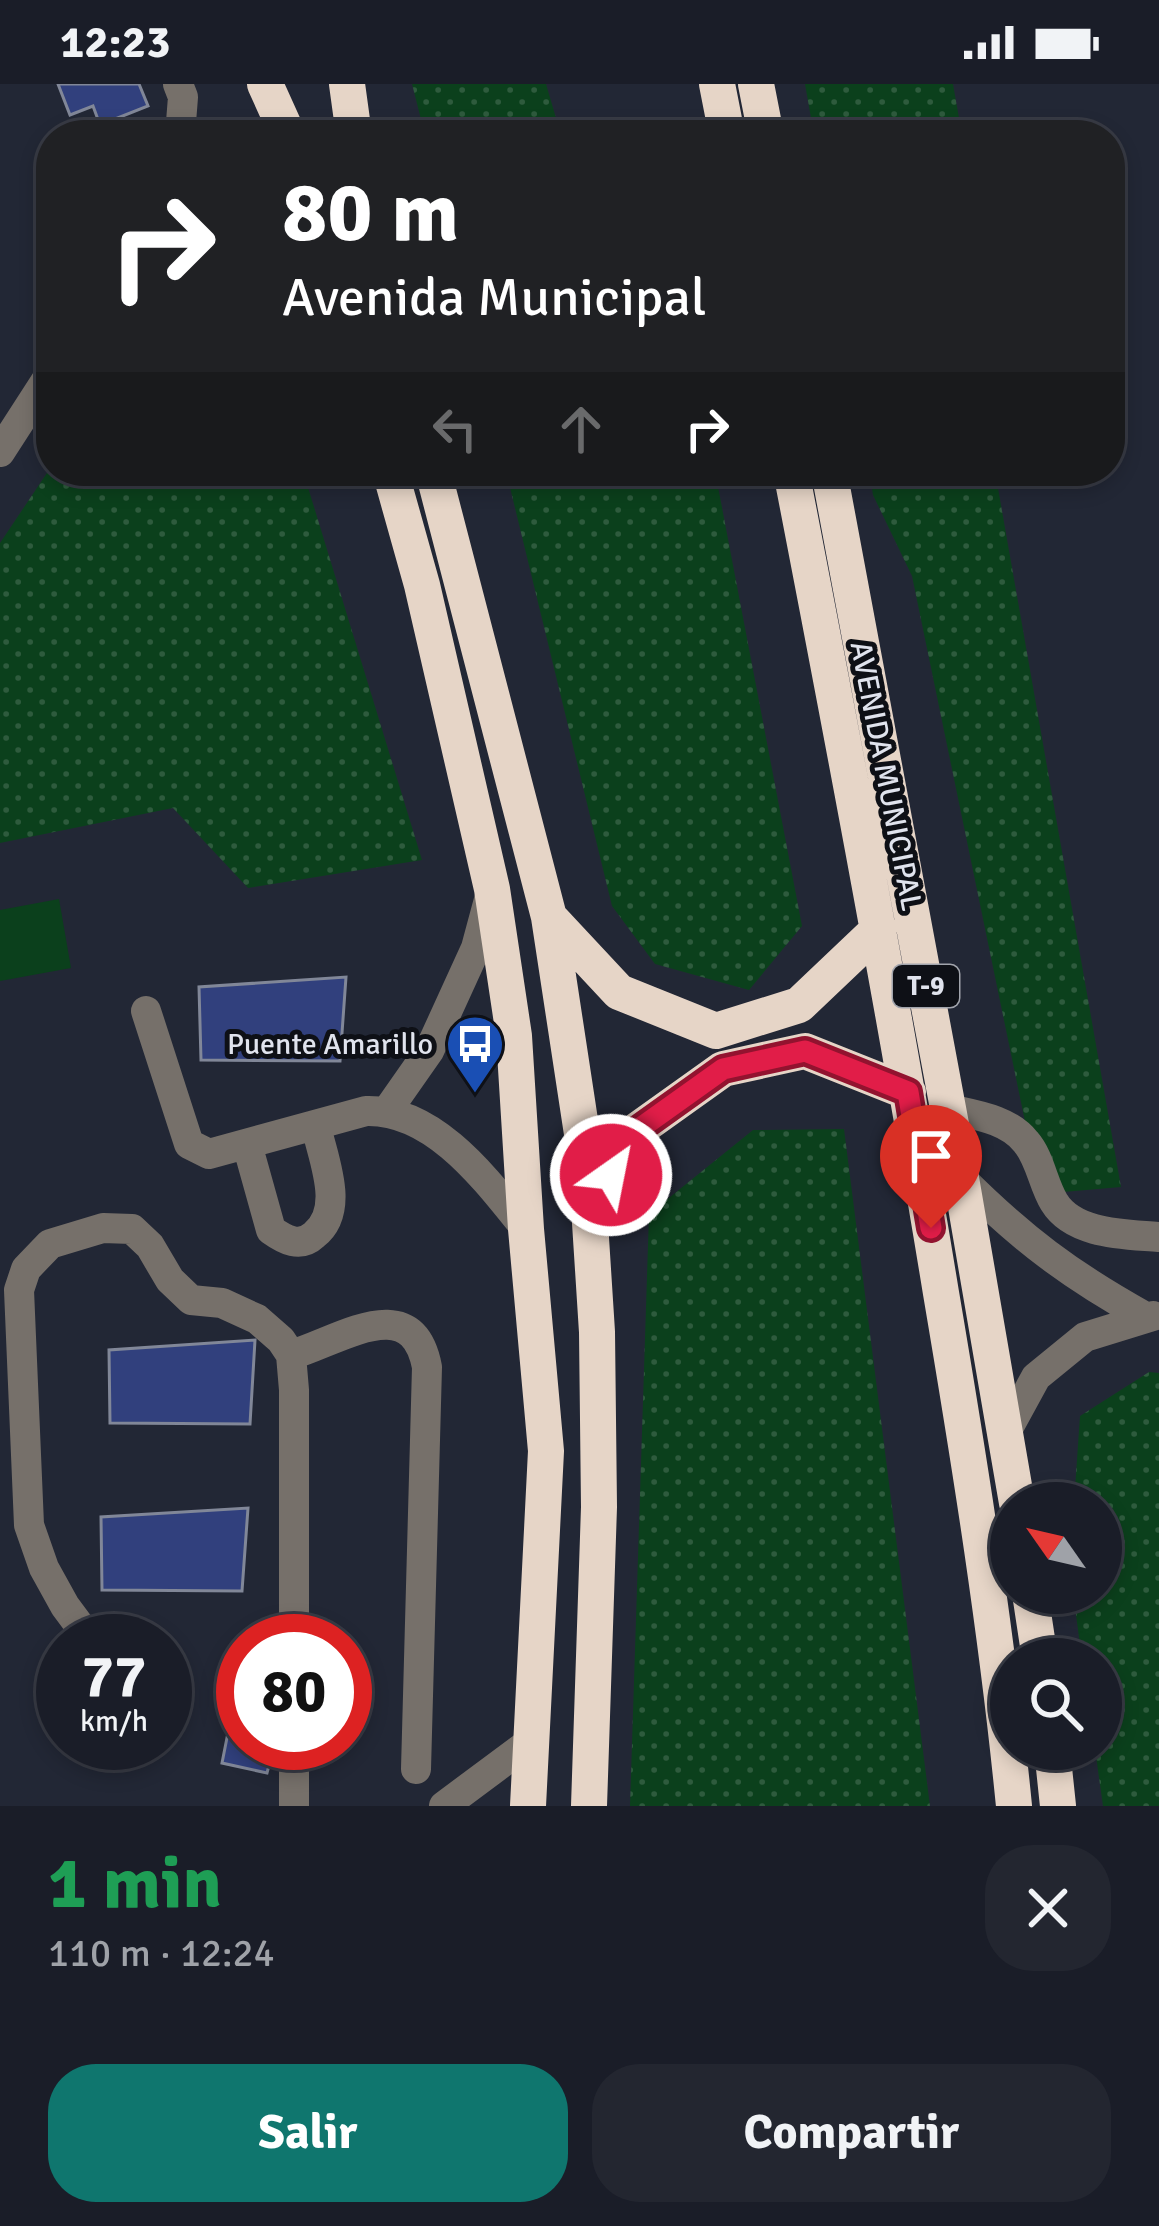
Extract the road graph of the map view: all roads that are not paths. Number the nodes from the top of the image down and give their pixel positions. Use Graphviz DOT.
graph roads {
  1 [pos="178,84"];
  2 [pos="265,84"];
  3 [pos="347,84"];
  4 [pos="717,84"];
  5 [pos="756,84"];
  6 [pos="181,120"];
  7 [pos="281,120"];
  8 [pos="352,120"];
  9 [pos="724,120"];
  10 [pos="763,120"];
  11 [pos="36,397"];
  12 [pos="0,452"];
  13 [pos="394,486"];
  14 [pos="437,486"];
  15 [pos="794,486"];
  16 [pos="832,486"];
  17 [pos="492,890"];
  18 [pos="549,916"];
  19 [pos="879,929"];
  20 [pos="146,1011"];
  21 [pos="908,1092"];
  22 [pos="949,1109"];
  23 [pos="387,1111"];
  24 [pos="316,1126"];
  25 [pos="247,1144"];
  26 [pos="962,1178"];
  27 [pos="589,1216"];
  28 [pos="526,1229"];
  29 [pos="1159,1237"];
  30 [pos="1151,1316"];
  31 [pos="291,1354"];
  32 [pos="1006,1432"];
  33 [pos="1013,1482"];
  34 [pos="71,1614"];
  35 [pos="294,1614"];
  36 [pos="534,1739"];
  37 [pos="416,1768"];
  38 [pos="294,1770"];
  39 [pos="1054,1770"];
  40 [pos="294,1806"];
  41 [pos="444,1806"];
  42 [pos="528,1806"];
  43 [pos="589,1806"];
  44 [pos="1014,1806"];
  45 [pos="1058,1806"];
  1 -- 6 [label="street"];
  2 -- 7 [label="highway"];
  3 -- 8 [label="highway"];
  4 -- 9 [label="highway"];
  5 -- 10 [label="highway"];
  11 -- 12 [label="street"];
  13 -- 17 [label="highway"];
  14 -- 18 [label="highway"];
  15 -- 19 [label="highway, AVENIDA MUNICIPAL / T-9"];
  16 -- 22 [label="highway, AVENIDA MUNICIPAL / T-9"];
  17 -- 23 [label="street"];
  17 -- 28 [label="highway"];
  18 -- 19 [label="highway"];
  18 -- 27 [label="highway"];
  19 -- 21 [label="highway, AVENIDA MUNICIPAL / T-9"];
  20 -- 25 [label="street"];
  21 -- 27 [label="highway"];
  21 -- 44 [label="highway, AVENIDA MUNICIPAL / T-9"];
  22 -- 26 [label="highway, AVENIDA MUNICIPAL / T-9"];
  22 -- 29 [label="street"];
  23 -- 24 [label="street"];
  23 -- 28 [label="street"];
  24 -- 25 [label="street"];
  24 -- 25 [label="street"];
  26 -- 30 [label="street"];
  26 -- 32 [label="highway, AVENIDA MUNICIPAL / T-9"];
  27 -- 43 [label="highway"];
  28 -- 36 [label="highway"];
  30 -- 32 [label="street"];
  31 -- 34 [label="street"];
  31 -- 35 [label="street"];
  31 -- 37 [label="street"];
  32 -- 33 [label="highway, AVENIDA MUNICIPAL / T-9"];
  36 -- 41 [label="street"];
  36 -- 42 [label="highway"];
  38 -- 40 [label="street"];
  39 -- 45 [label="highway"];
}
